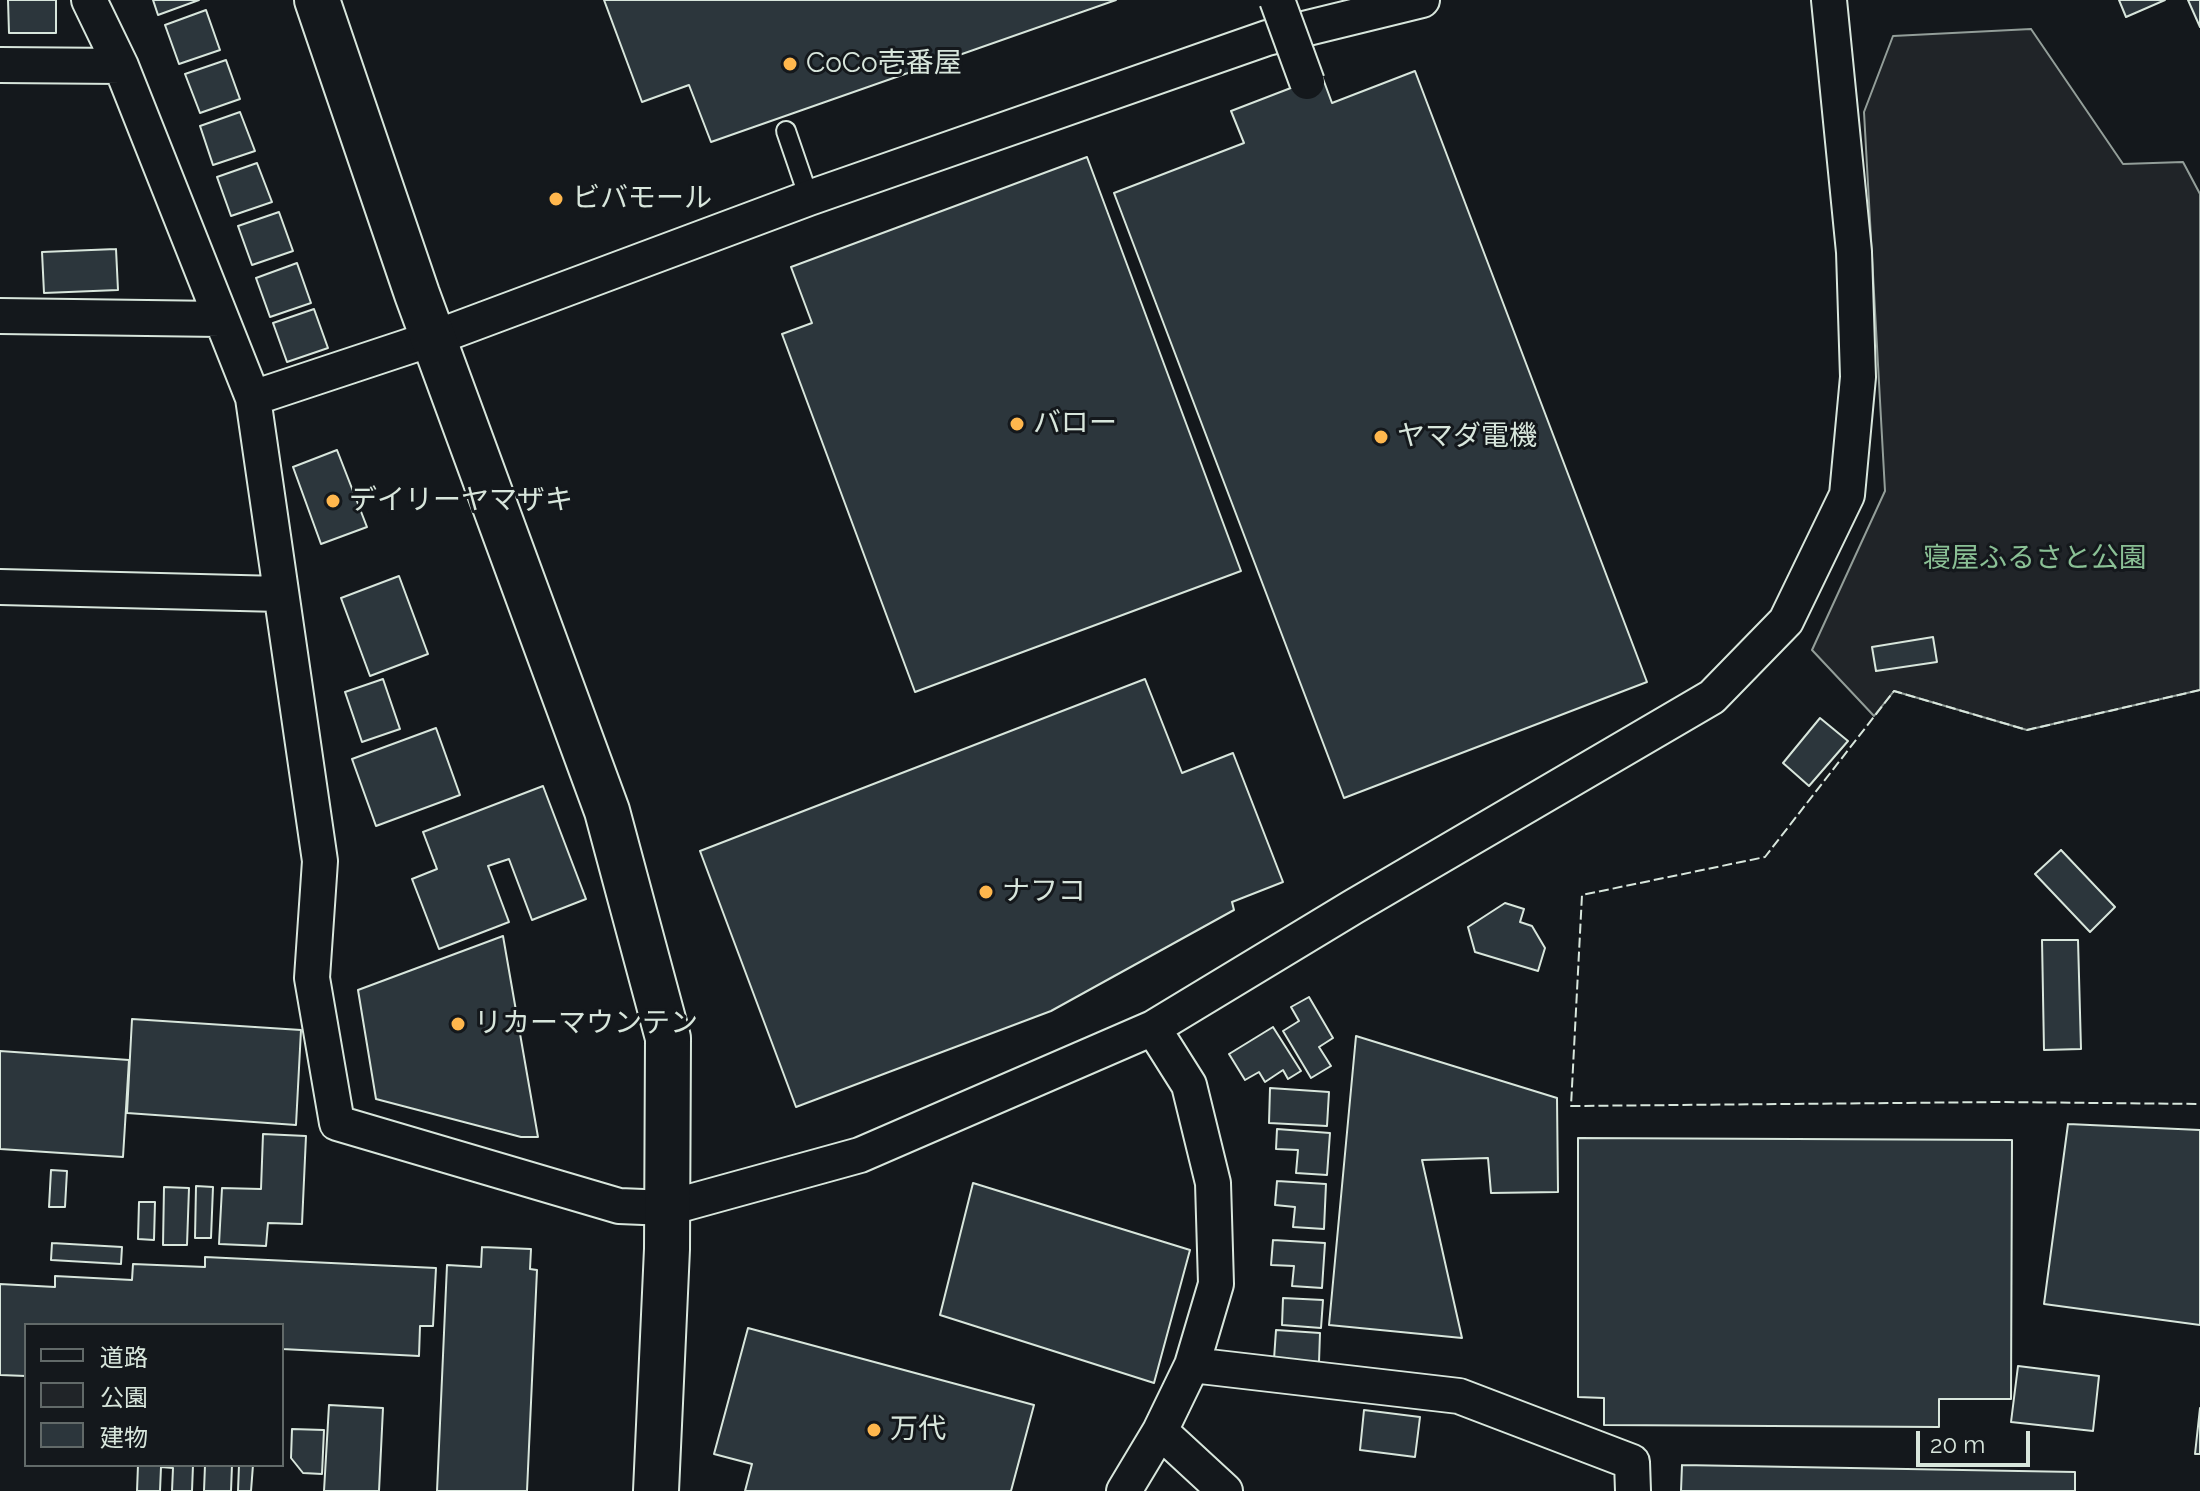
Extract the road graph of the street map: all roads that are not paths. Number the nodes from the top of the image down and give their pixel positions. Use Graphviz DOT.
graph roads {
  1 [pos="89,0"];
  2 [pos="317,0"];
  3 [pos="1277,0"];
  4 [pos="1422,0"];
  5 [pos="1829,0"];
  6 [pos="0,65"];
  7 [pos="121,66"];
  8 [pos="1307,82"];
  9 [pos="786,131"];
  10 [pos="809,198"];
  11 [pos="0,316"];
  12 [pos="220,319"];
  13 [pos="434,338"];
  14 [pos="253,398"];
  15 [pos="0,587"];
  16 [pos="280,594"];
  17 [pos="1153,1028"];
  18 [pos="668,1208"];
  19 [pos="1192,1365"];
  20 [pos="1160,1431"];
  21 [pos="656,1491"];
  22 [pos="1124,1491"];
  23 [pos="1225,1491"];
  24 [pos="1633,1491"];
  1 -- 7 [label="street"];
  2 -- 13 [label="street"];
  3 -- 8 [label="street, bridge"];
  4 -- 10 [label="street"];
  5 -- 17 [label="street"];
  6 -- 7 [label="street"];
  7 -- 12 [label="street"];
  9 -- 10 [label="lane"];
  10 -- 13 [label="street"];
  11 -- 12 [label="street"];
  12 -- 14 [label="street"];
  13 -- 14 [label="street"];
  13 -- 18 [label="street"];
  14 -- 16 [label="street"];
  15 -- 16 [label="street"];
  16 -- 18 [label="street"];
  17 -- 18 [label="street"];
  17 -- 19 [label="street"];
  18 -- 21 [label="street"];
  19 -- 20 [label="street"];
  19 -- 24 [label="street"];
  20 -- 22 [label="street"];
  20 -- 23 [label="street"];
}
